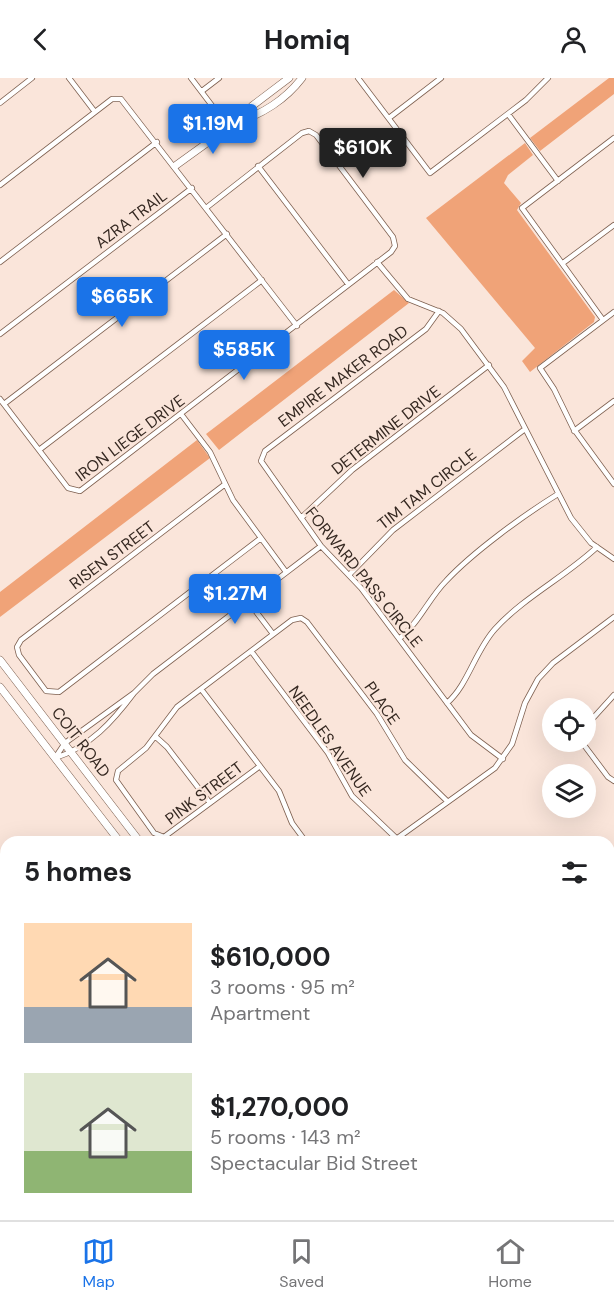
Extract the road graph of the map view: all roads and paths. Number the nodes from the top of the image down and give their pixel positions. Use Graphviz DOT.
graph roads {
  1 [pos="32,78"];
  2 [pos="69,78"];
  3 [pos="191,78"];
  4 [pos="219,78"];
  5 [pos="289,78"];
  6 [pos="302,78"];
  7 [pos="358,78"];
  8 [pos="441,78"];
  9 [pos="548,78"];
  10 [pos="202,91"];
  11 [pos="263,98"];
  12 [pos="0,103"];
  13 [pos="270,107"];
  14 [pos="95,112"];
  15 [pos="508,114"];
  16 [pos="389,118"];
  17 [pos="236,122"];
  18 [pos="229,128"];
  19 [pos="614,138"];
  20 [pos="157,142"];
  21 [pos="175,166"];
  22 [pos="258,166"];
  23 [pos="558,181"];
  24 [pos="0,185"];
  25 [pos="192,188"];
  26 [pos="206,208"];
  27 [pos="614,225"];
  28 [pos="227,234"];
  29 [pos="0,262"];
  30 [pos="378,262"];
  31 [pos="563,263"];
  32 [pos="262,280"];
  33 [pos="348,284"];
  34 [pos="439,311"];
  35 [pos="614,312"];
  36 [pos="603,320"];
  37 [pos="297,326"];
  38 [pos="0,334"];
  39 [pos="489,366"];
  40 [pos="614,401"];
  41 [pos="2,402"];
  42 [pos="181,414"];
  43 [pos="525,429"];
  44 [pos="574,431"];
  45 [pos="39,450"];
  46 [pos="261,459"];
  47 [pos="614,484"];
  48 [pos="225,485"];
  49 [pos="558,494"];
  50 [pos="301,518"];
  51 [pos="261,538"];
  52 [pos="321,546"];
  53 [pos="597,547"];
  54 [pos="614,559"];
  55 [pos="286,572"];
  56 [pos="349,575"];
  57 [pos="248,601"];
  58 [pos="614,617"];
  59 [pos="273,634"];
  60 [pos="400,638"];
  61 [pos="251,651"];
  62 [pos="0,660"];
  63 [pos="0,687"];
  64 [pos="201,689"];
  65 [pos="134,693"];
  66 [pos="614,695"];
  67 [pos="447,703"];
  68 [pos="596,715"];
  69 [pos="156,737"];
  70 [pos="65,743"];
  71 [pos="73,752"];
  72 [pos="589,752"];
  73 [pos="55,758"];
  74 [pos="503,759"];
  75 [pos="260,766"];
  76 [pos="614,781"];
  77 [pos="447,801"];
  78 [pos="210,803"];
  79 [pos="115,836"];
  80 [pos="136,836"];
  81 [pos="301,836"];
  82 [pos="390,836"];
  83 [pos="399,836"];
  1 -- 12 [label="street"];
  2 -- 14 [label="street"];
  3 -- 10 [label="street"];
  4 -- 10 [label="street"];
  5 -- 11 [label="main road"];
  6 -- 13 [label="main road"];
  7 -- 16 [label="street"];
  8 -- 16 [label="street"];
  9 -- 15 [label="street"];
  10 -- 18 [label="street"];
  11 -- 13 [label="main road"];
  11 -- 17 [label="main road"];
  13 -- 17 [label="main road"];
  14 -- 20 [label="street"];
  14 -- 24 [label="street"];
  15 -- 16 [label="street"];
  15 -- 23 [label="street"];
  17 -- 18 [label="main road"];
  18 -- 21 [label="main road"];
  19 -- 23 [label="street"];
  20 -- 21 [label="street"];
  20 -- 29 [label="street"];
  21 -- 25 [label="street"];
  22 -- 26 [label="street"];
  22 -- 30 [label="street, IRON LIEGE DRIVE"];
  22 -- 33 [label="street"];
  23 -- 31 [label="street"];
  25 -- 26 [label="street"];
  25 -- 38 [label="street, AZRA TRAIL"];
  26 -- 28 [label="street"];
  27 -- 31 [label="street"];
  28 -- 32 [label="street"];
  28 -- 41 [label="street"];
  30 -- 33 [label="street, IRON LIEGE DRIVE"];
  30 -- 34 [label="street"];
  31 -- 36 [label="street"];
  32 -- 37 [label="street"];
  32 -- 45 [label="street"];
  33 -- 37 [label="street, IRON LIEGE DRIVE"];
  34 -- 39 [label="street"];
  34 -- 46 [label="street, EMPIRE MAKER ROAD"];
  35 -- 36 [label="street"];
  36 -- 44 [label="street"];
  37 -- 42 [label="street, IRON LIEGE DRIVE"];
  39 -- 43 [label="street"];
  39 -- 50 [label="street, DETERMINE DRIVE"];
  40 -- 44 [label="street"];
  41 -- 45 [label="street"];
  42 -- 45 [label="street, IRON LIEGE DRIVE"];
  42 -- 48 [label="street"];
  43 -- 49 [label="street"];
  43 -- 56 [label="street, TIM TAM CIRCLE"];
  44 -- 47 [label="street"];
  46 -- 50 [label="street, FORWARD PASS CIRCLE"];
  48 -- 51 [label="street"];
  48 -- 51 [label="street, RISEN STREET"];
  49 -- 53 [label="street"];
  49 -- 60 [label="street"];
  50 -- 52 [label="street, FORWARD PASS CIRCLE"];
  51 -- 55 [label="street"];
  52 -- 55 [label="street"];
  52 -- 56 [label="street, FORWARD PASS CIRCLE"];
  53 -- 54 [label="street"];
  53 -- 67 [label="street"];
  55 -- 57 [label="street"];
  56 -- 60 [label="street, FORWARD PASS CIRCLE"];
  57 -- 59 [label="street"];
  57 -- 65 [label="street"];
  58 -- 74 [label="street"];
  59 -- 61 [label="street"];
  59 -- 77 [label="street, PLACE"];
  60 -- 67 [label="street, FORWARD PASS CIRCLE"];
  61 -- 64 [label="street"];
  61 -- 82 [label="street, NEEDLES AVENUE"];
  62 -- 70 [label="main road, COIT ROAD"];
  63 -- 73 [label="main road, COIT ROAD"];
  64 -- 69 [label="street"];
  64 -- 75 [label="street"];
  65 -- 70 [label="street"];
  65 -- 71 [label="street"];
  66 -- 68 [label="street"];
  67 -- 74 [label="street, FORWARD PASS CIRCLE"];
  69 -- 78 [label="street"];
  69 -- 78 [label="street, PINK STREET"];
  70 -- 71 [label="main road, COIT ROAD"];
  70 -- 73 [label="street"];
  71 -- 73 [label="street"];
  71 -- 80 [label="main road, COIT ROAD"];
  72 -- 76 [label="street"];
  73 -- 79 [label="main road, COIT ROAD"];
  74 -- 77 [label="street"];
  75 -- 78 [label="street, PINK STREET"];
  75 -- 81 [label="street"];
  77 -- 83 [label="street"];
}
